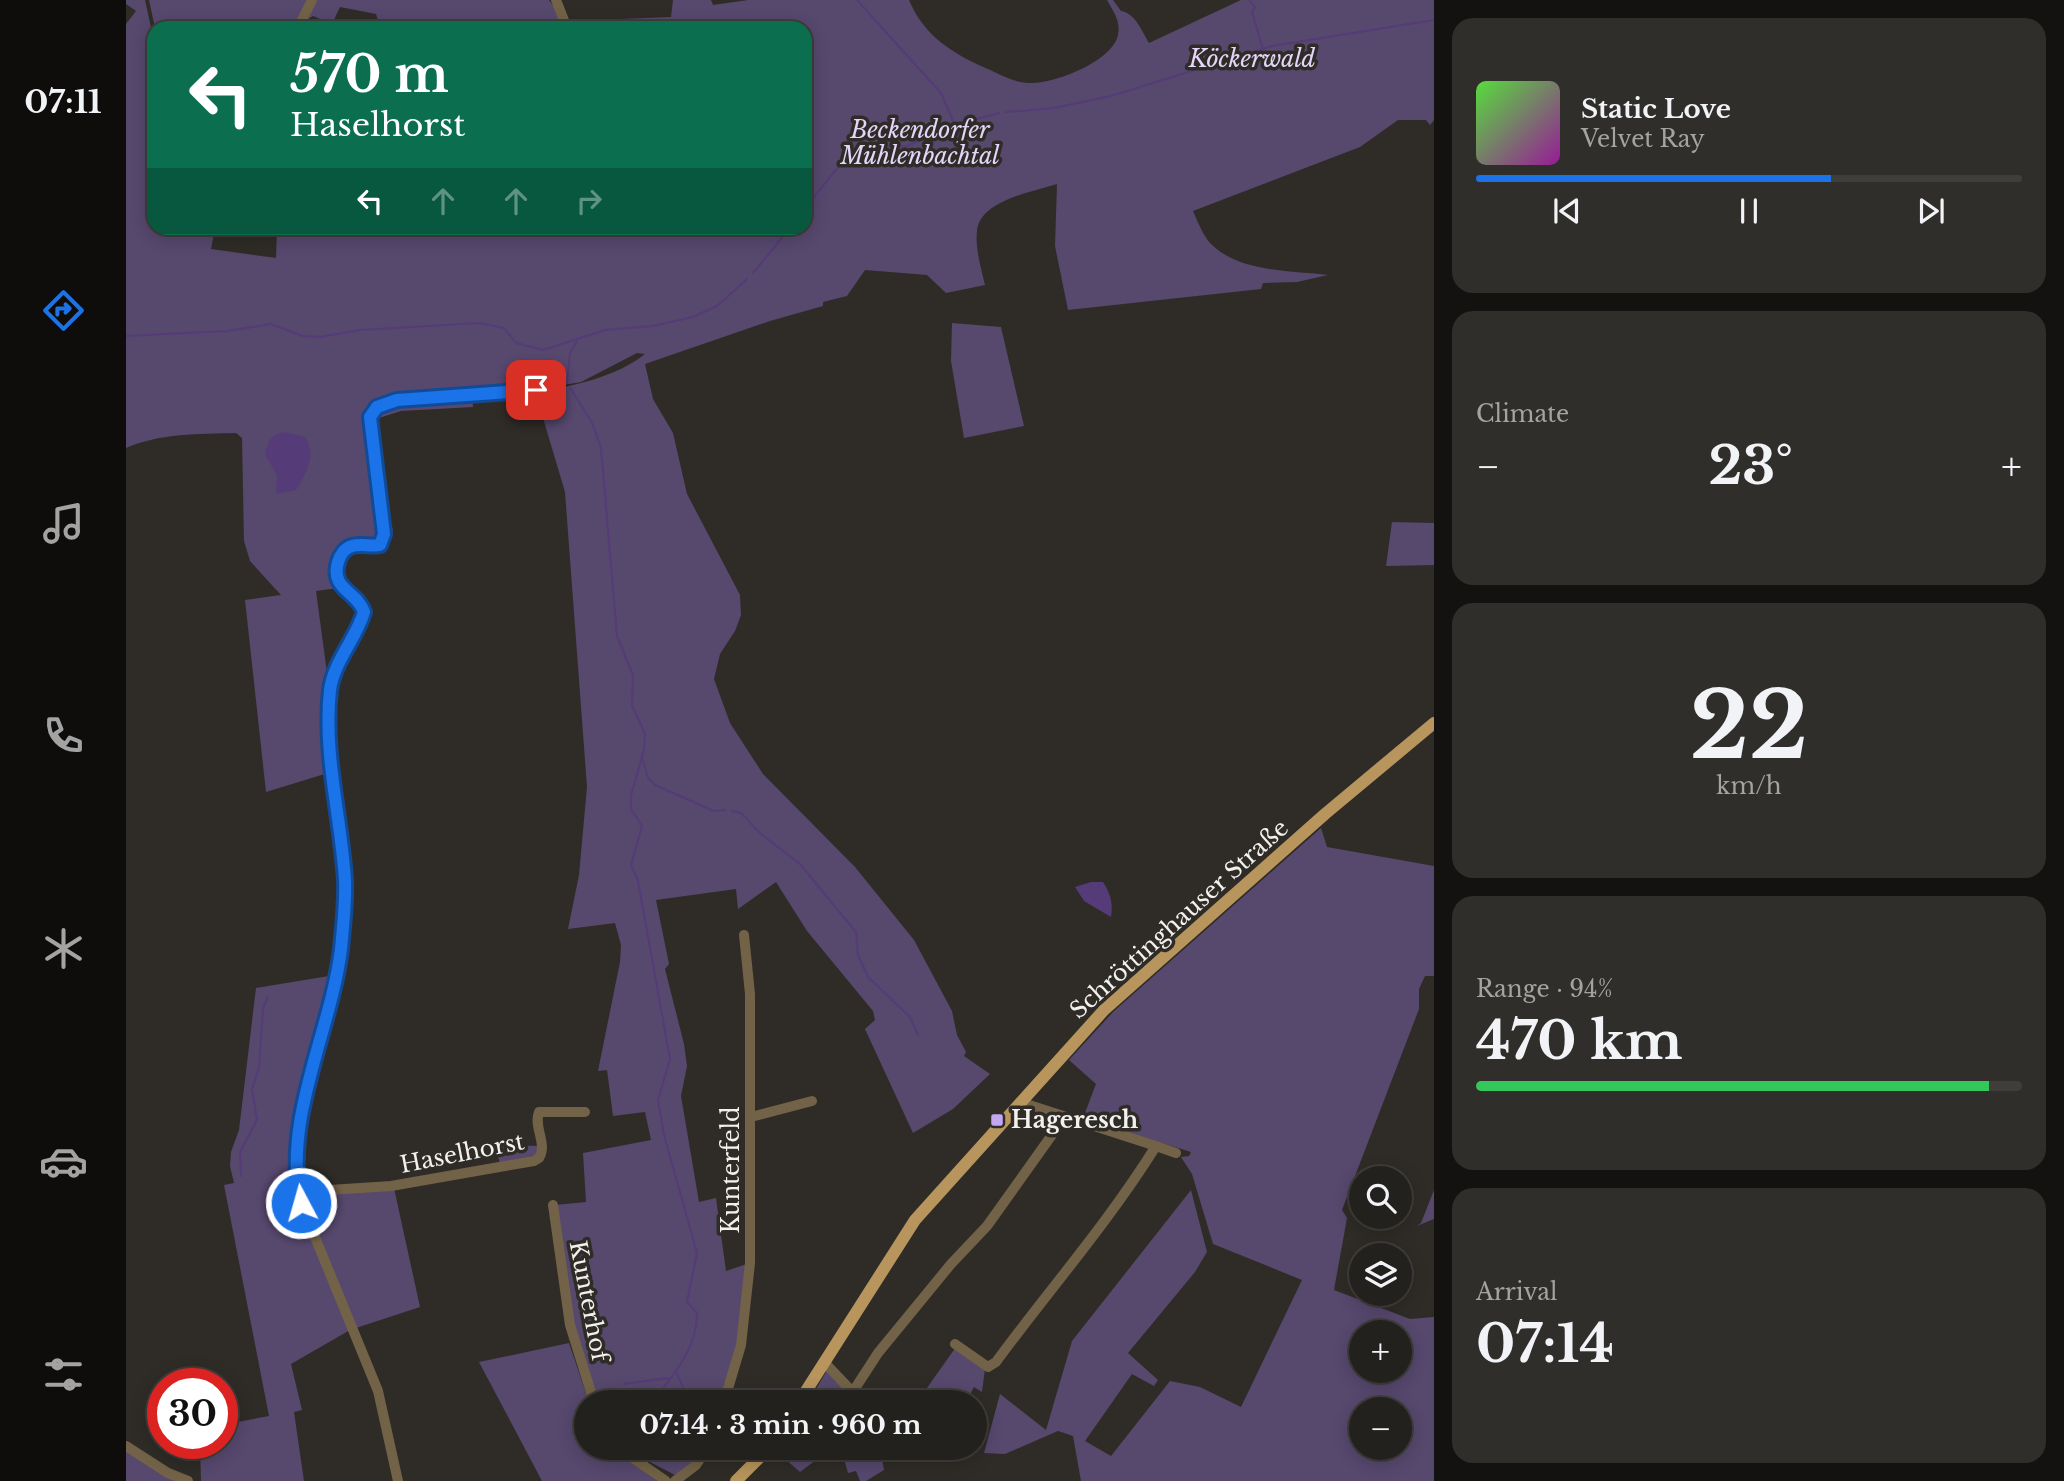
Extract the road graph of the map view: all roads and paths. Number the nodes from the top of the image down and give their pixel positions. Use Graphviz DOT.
graph roads {
  1 [pos="312,0"];
  2 [pos="556,0"];
  3 [pos="302,21"];
  4 [pos="564,21"];
  5 [pos="536,390"];
  6 [pos="1434,723"];
  7 [pos="744,935"];
  8 [pos="813,1101"];
  9 [pos="1020,1102"];
  10 [pos="585,1112"];
  11 [pos="751,1118"];
  12 [pos="1064,1118"];
  13 [pos="1156,1146"];
  14 [pos="1176,1153"];
  15 [pos="299,1192"];
  16 [pos="553,1205"];
  17 [pos="955,1344"];
  18 [pos="824,1362"];
  19 [pos="590,1390"];
  20 [pos="727,1390"];
  21 [pos="806,1390"];
  22 [pos="854,1390"];
  23 [pos="126,1446"];
  24 [pos="636,1460"];
  25 [pos="699,1460"];
  26 [pos="757,1460"];
  27 [pos="188,1481"];
  28 [pos="398,1481"];
  29 [pos="666,1481"];
  30 [pos="675,1481"];
  31 [pos="736,1481"];
  1 -- 3 [label="street"];
  2 -- 4 [label="street"];
  5 -- 15 [label="street"];
  6 -- 9 [label="main road, Schröttinghauser Straße"];
  7 -- 11 [label="street, Kunterfeld"];
  8 -- 11 [label="street"];
  9 -- 12 [label="street"];
  9 -- 18 [label="main road, Schröttinghauser Straße"];
  10 -- 15 [label="street, Haselhorst"];
  11 -- 20 [label="street, Kunterfeld"];
  12 -- 13 [label="street"];
  12 -- 22 [label="street"];
  13 -- 14 [label="street"];
  13 -- 17 [label="street"];
  15 -- 28 [label="street"];
  16 -- 19 [label="street, Kunterhof"];
  18 -- 21 [label="main road, Schröttinghauser Straße"];
  18 -- 22 [label="street"];
  23 -- 27 [label="street"];
  24 -- 29 [label="street"];
  25 -- 30 [label="street"];
  26 -- 31 [label="main road"];
}
